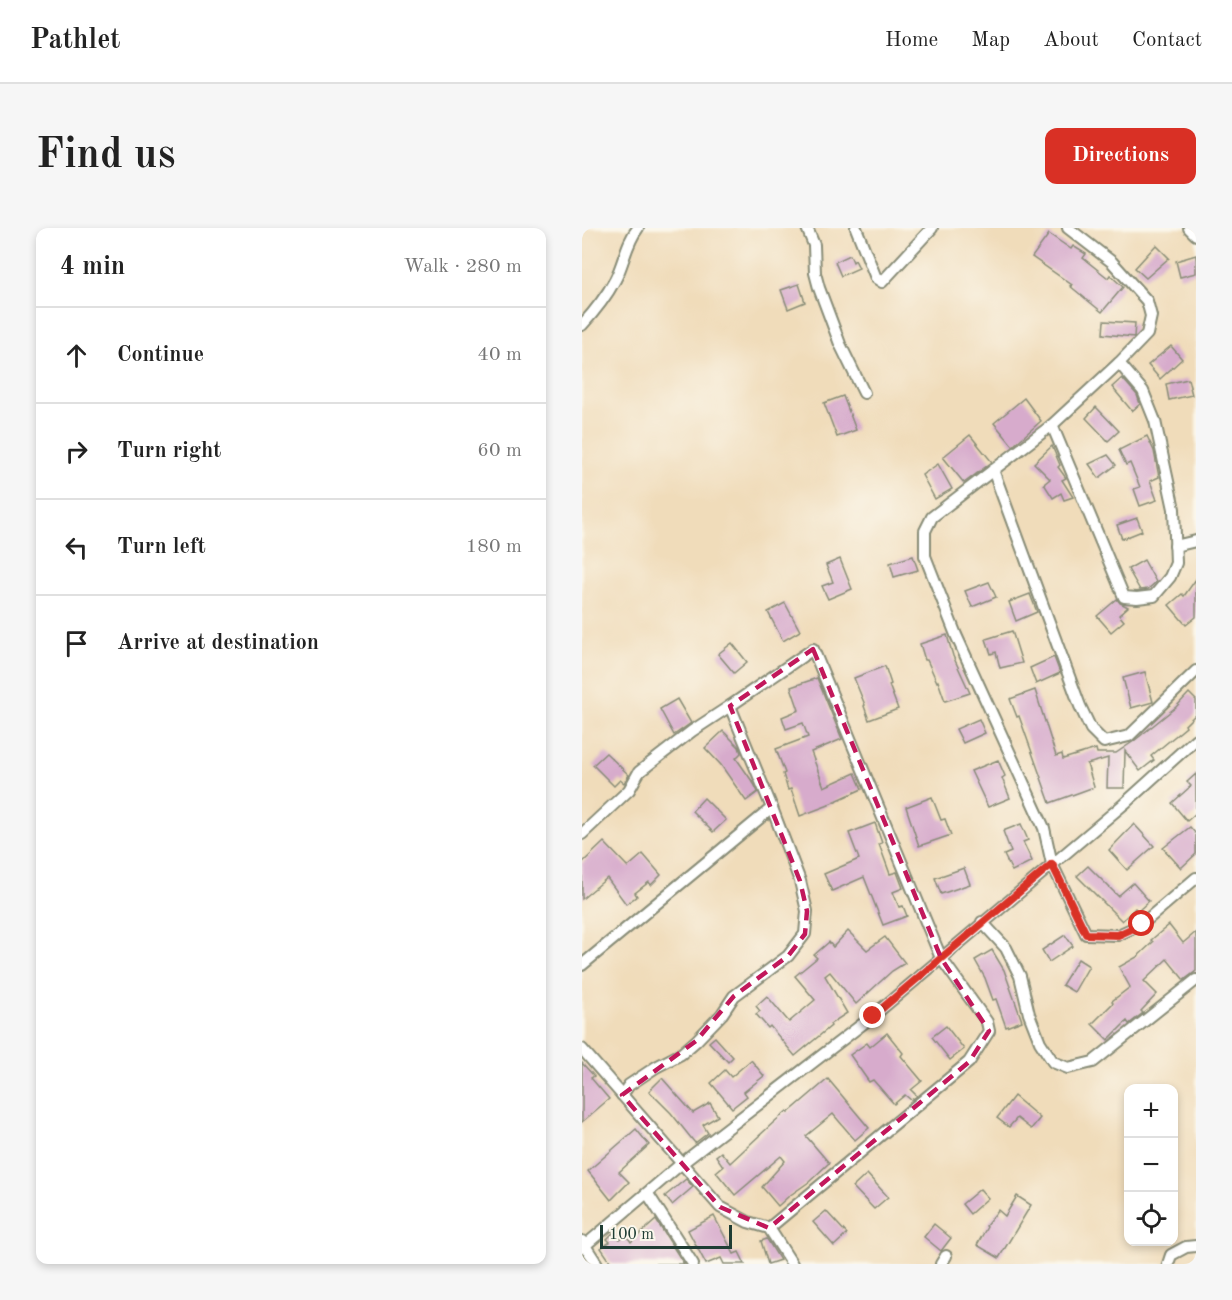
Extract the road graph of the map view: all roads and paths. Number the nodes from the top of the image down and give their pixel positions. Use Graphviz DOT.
graph roads {
  1 [pos="638,228"];
  2 [pos="807,228"];
  3 [pos="856,228"];
  4 [pos="932,228"];
  5 [pos="1068,228"];
  6 [pos="1189,228"];
  7 [pos="1196,235"];
  8 [pos="582,325"];
  9 [pos="1119,363"];
  10 [pos="864,393"];
  11 [pos="1052,424"];
  12 [pos="993,470"];
  13 [pos="1196,541"];
  14 [pos="1175,546"];
  15 [pos="1196,671"];
  16 [pos="730,706"];
  17 [pos="1196,739"];
  18 [pos="772,808"];
  19 [pos="582,834"];
  20 [pos="1052,864"];
  21 [pos="1196,878"];
  22 [pos="982,922"];
  23 [pos="941,958"];
  24 [pos="582,964"];
  25 [pos="1196,980"];
  26 [pos="582,1049"];
  27 [pos="622,1095"];
  28 [pos="681,1164"];
  29 [pos="648,1194"];
  30 [pos="769,1228"];
  31 [pos="583,1245"];
  32 [pos="1196,1246"];
  33 [pos="597,1264"];
  34 [pos="693,1264"];
  35 [pos="792,1264"];
  36 [pos="1168,1264"];
  1 -- 8 [label="street"];
  2 -- 10 [label="street"];
  3 -- 4 [label="street"];
  5 -- 9 [label="street"];
  6 -- 7 [label="street"];
  9 -- 11 [label="street"];
  9 -- 14 [label="street"];
  11 -- 12 [label="street"];
  11 -- 14 [label="street"];
  12 -- 15 [label="street"];
  12 -- 20 [label="street"];
  13 -- 14 [label="street"];
  16 -- 18 [label="street"];
  16 -- 19 [label="street"];
  16 -- 23 [label="street"];
  17 -- 20 [label="street"];
  18 -- 24 [label="street"];
  18 -- 27 [label="street"];
  20 -- 21 [label="street"];
  20 -- 22 [label="street"];
  22 -- 23 [label="street"];
  22 -- 25 [label="street"];
  23 -- 28 [label="street"];
  23 -- 30 [label="street"];
  26 -- 27 [label="street"];
  27 -- 28 [label="street"];
  28 -- 29 [label="street"];
  28 -- 30 [label="street"];
  29 -- 31 [label="street"];
  29 -- 34 [label="street"];
  30 -- 35 [label="street"];
  31 -- 33 [label="street"];
  32 -- 36 [label="street"];
}
